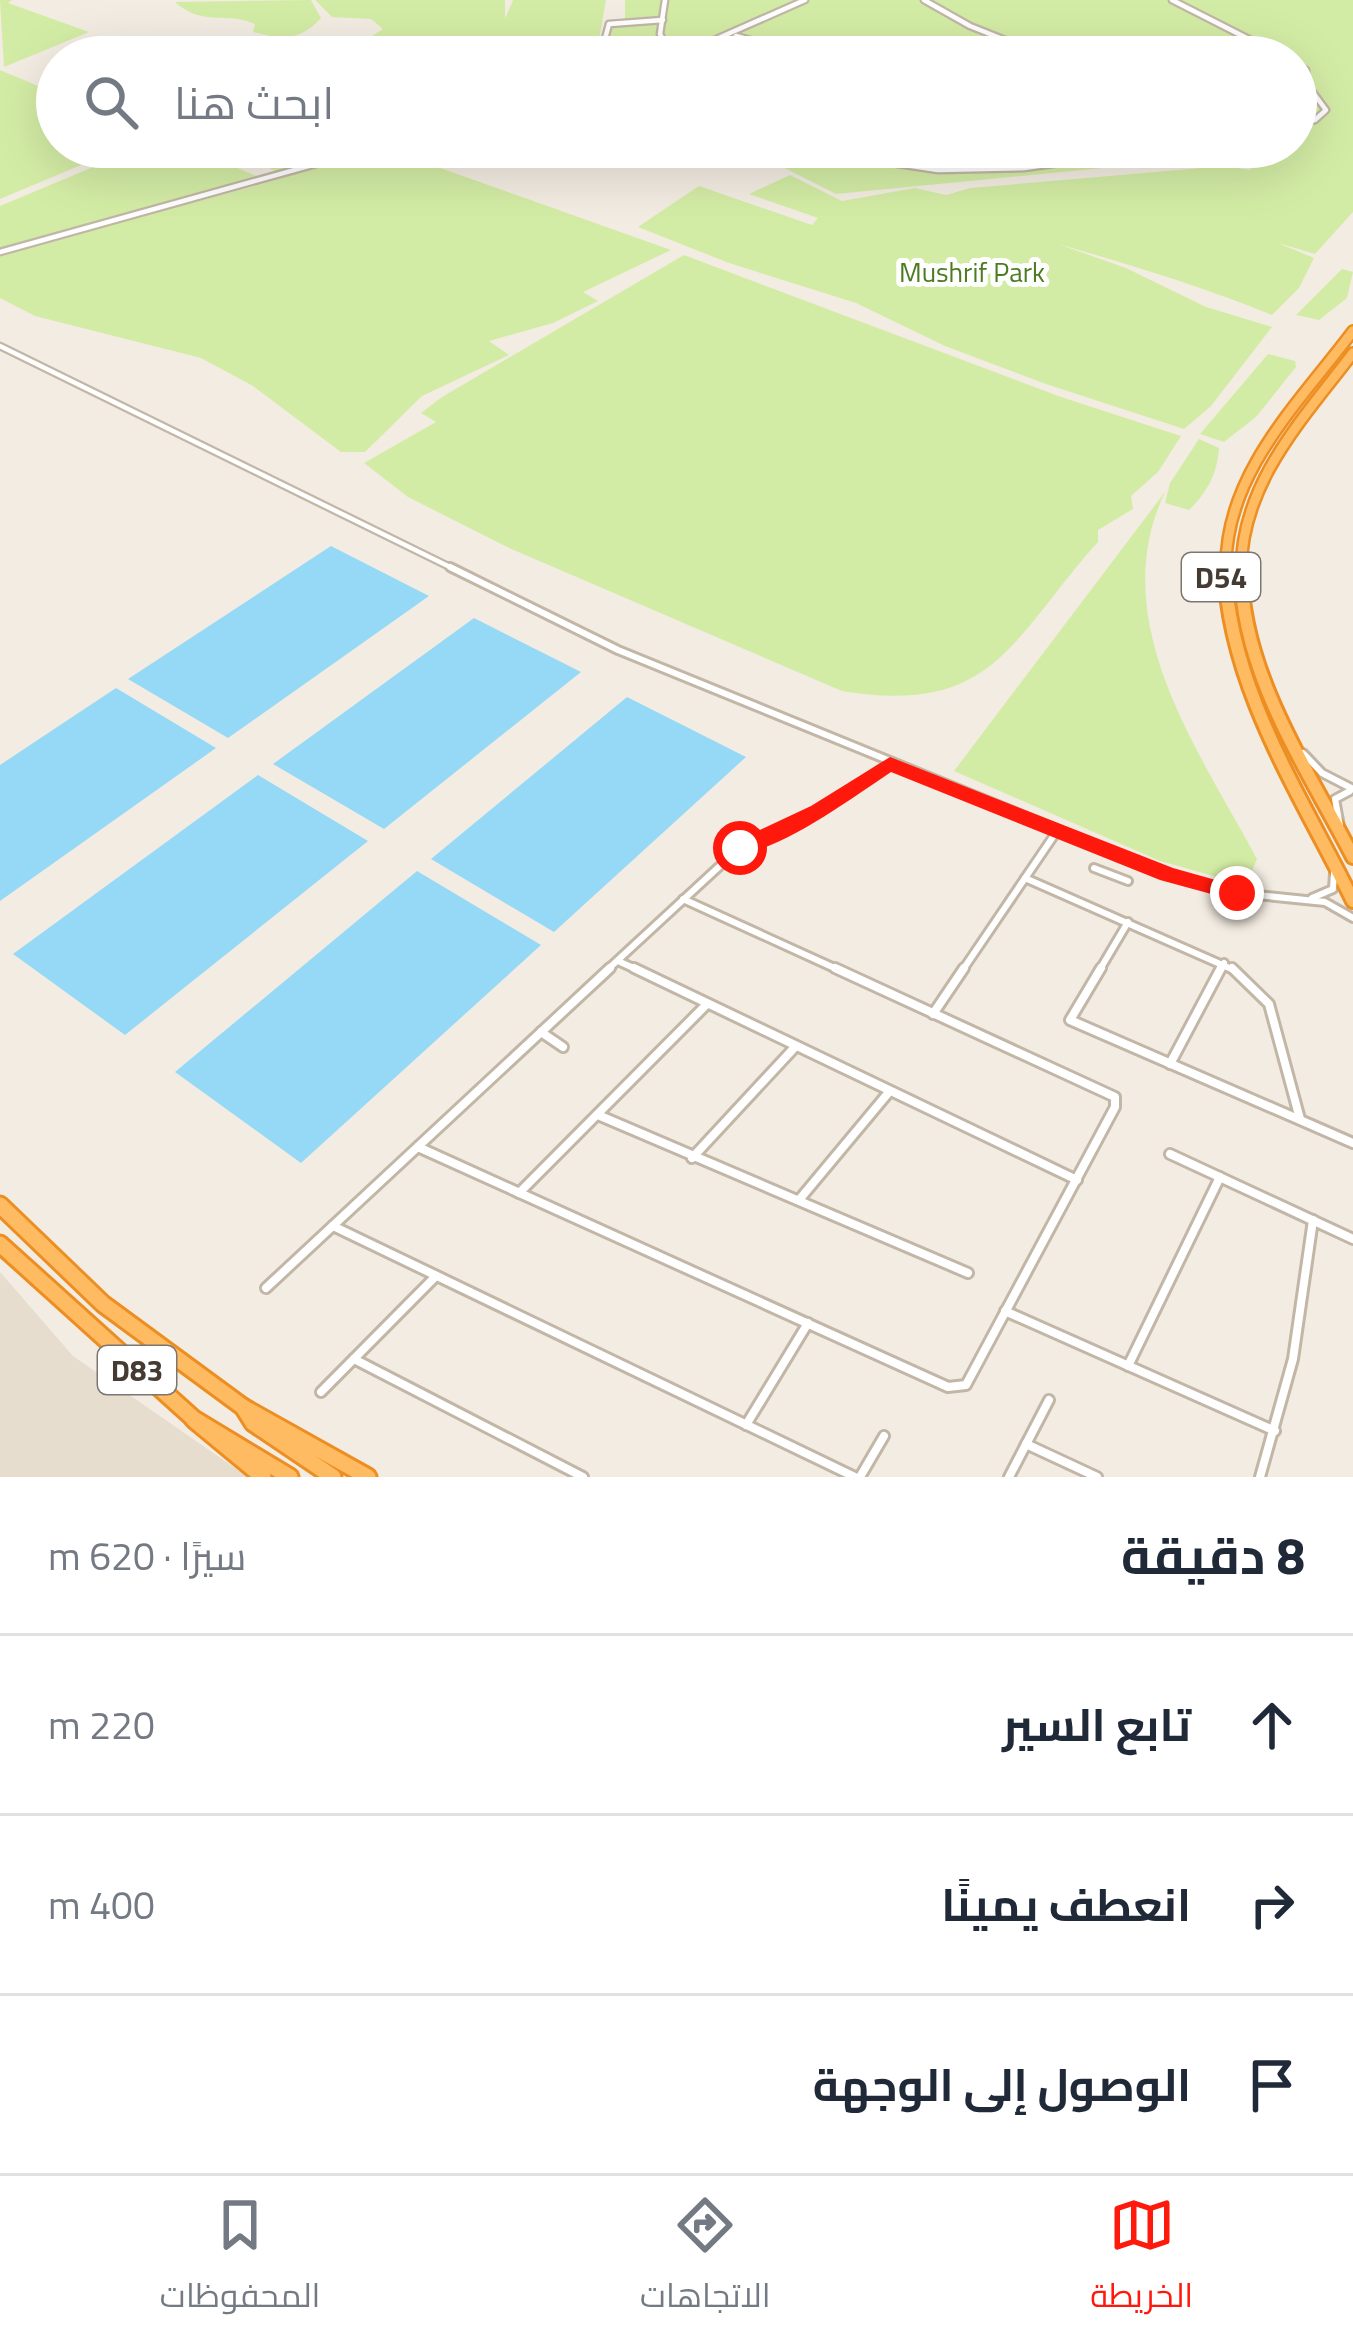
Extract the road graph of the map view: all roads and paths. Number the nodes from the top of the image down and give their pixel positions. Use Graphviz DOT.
graph roads {
  1 [pos="664,0"];
  2 [pos="806,0"];
  3 [pos="924,0"];
  4 [pos="1172,0"];
  5 [pos="663,20"];
  6 [pos="733,34"];
  7 [pos="604,36"];
  8 [pos="665,36"];
  9 [pos="727,36"];
  10 [pos="740,36"];
  11 [pos="996,36"];
  12 [pos="1243,36"];
  13 [pos="302,168"];
  14 [pos="917,168"];
  15 [pos="966,168"];
  16 [pos="0,252"];
  17 [pos="1353,331"];
  18 [pos="0,346"];
  19 [pos="1351,357"];
  20 [pos="1302,752"];
  21 [pos="890,764"];
  22 [pos="1353,790"];
  23 [pos="1340,830"];
  24 [pos="1058,831"];
  25 [pos="1325,841"];
  26 [pos="1353,857"];
  27 [pos="1125,858"];
  28 [pos="1094,868"];
  29 [pos="1114,876"];
  30 [pos="1025,878"];
  31 [pos="1128,881"];
  32 [pos="683,899"];
  33 [pos="1309,899"];
  34 [pos="1353,901"];
  35 [pos="1353,918"];
  36 [pos="1128,922"];
  37 [pos="617,961"];
  38 [pos="1224,963"];
  39 [pos="707,1004"];
  40 [pos="933,1014"];
  41 [pos="541,1033"];
  42 [pos="563,1047"];
  43 [pos="795,1047"];
  44 [pos="1170,1064"];
  45 [pos="889,1092"];
  46 [pos="598,1114"];
  47 [pos="1300,1120"];
  48 [pos="1353,1144"];
  49 [pos="418,1148"];
  50 [pos="1170,1154"];
  51 [pos="692,1158"];
  52 [pos="1220,1177"];
  53 [pos="1077,1180"];
  54 [pos="520,1193"];
  55 [pos="797,1201"];
  56 [pos="0,1204"];
  57 [pos="1313,1220"];
  58 [pos="333,1226"];
  59 [pos="1353,1239"];
  60 [pos="0,1244"];
  61 [pos="968,1274"];
  62 [pos="436,1276"];
  63 [pos="266,1288"];
  64 [pos="1006,1311"];
  65 [pos="808,1324"];
  66 [pos="354,1359"];
  67 [pos="1128,1366"];
  68 [pos="321,1392"];
  69 [pos="1049,1400"];
  70 [pos="243,1407"];
  71 [pos="194,1419"];
  72 [pos="746,1425"];
  73 [pos="1275,1431"];
  74 [pos="884,1436"];
  75 [pos="1027,1444"];
  76 [pos="263,1477"];
  77 [pos="290,1477"];
  78 [pos="333,1477"];
  79 [pos="368,1477"];
  80 [pos="583,1477"];
  81 [pos="858,1477"];
  82 [pos="1010,1477"];
  83 [pos="1097,1477"];
  84 [pos="1260,1477"];
  1 -- 5 [label="street"];
  2 -- 6 [label="street"];
  3 -- 11 [label="street"];
  4 -- 12 [label="street"];
  5 -- 7 [label="street"];
  5 -- 8 [label="street"];
  6 -- 9 [label="street"];
  6 -- 10 [label="street"];
  13 -- 16 [label="street"];
  14 -- 15 [label="street"];
  17 -- 25 [label="highway, D54"];
  18 -- 21 [label="street"];
  19 -- 20 [label="highway, D54"];
  20 -- 22 [label="street"];
  20 -- 23 [label="highway, D54"];
  21 -- 24 [label="street"];
  21 -- 32 [label="street"];
  22 -- 23 [label="street"];
  23 -- 26 [label="highway, D54"];
  24 -- 27 [label="street"];
  24 -- 30 [label="street"];
  25 -- 33 [label="street"];
  25 -- 34 [label="highway, D54"];
  27 -- 29 [label="street"];
  27 -- 33 [label="street"];
  28 -- 29 [label="street"];
  29 -- 31 [label="street"];
  30 -- 36 [label="street"];
  30 -- 40 [label="street"];
  32 -- 37 [label="street"];
  32 -- 40 [label="street"];
  33 -- 35 [label="street"];
  36 -- 38 [label="street"];
  36 -- 44 [label="street"];
  37 -- 39 [label="street"];
  37 -- 41 [label="street"];
  38 -- 44 [label="street"];
  38 -- 47 [label="street"];
  39 -- 43 [label="street"];
  39 -- 46 [label="street"];
  40 -- 53 [label="street"];
  41 -- 42 [label="street"];
  41 -- 49 [label="street"];
  43 -- 45 [label="street"];
  43 -- 51 [label="street"];
  44 -- 47 [label="street"];
  45 -- 53 [label="street"];
  45 -- 55 [label="street"];
  46 -- 51 [label="street"];
  46 -- 54 [label="street"];
  47 -- 48 [label="street"];
  49 -- 54 [label="street"];
  49 -- 58 [label="street"];
  50 -- 52 [label="street"];
  51 -- 55 [label="street"];
  52 -- 57 [label="street"];
  52 -- 67 [label="street"];
  53 -- 64 [label="street"];
  54 -- 65 [label="street"];
  55 -- 61 [label="street"];
  56 -- 70 [label="highway, D83"];
  57 -- 59 [label="street"];
  57 -- 73 [label="street"];
  58 -- 62 [label="street"];
  58 -- 63 [label="street"];
  60 -- 71 [label="highway, D83"];
  62 -- 66 [label="street"];
  62 -- 72 [label="street"];
  64 -- 65 [label="street"];
  64 -- 67 [label="street"];
  65 -- 72 [label="street"];
  66 -- 68 [label="street"];
  66 -- 80 [label="street"];
  67 -- 73 [label="street"];
  69 -- 75 [label="street"];
  70 -- 78 [label="highway, D83"];
  70 -- 79 [label="highway"];
  71 -- 76 [label="highway"];
  71 -- 77 [label="highway, D83"];
  72 -- 81 [label="street"];
  73 -- 84 [label="street"];
  74 -- 81 [label="street"];
  75 -- 82 [label="street"];
  75 -- 83 [label="street"];
}
